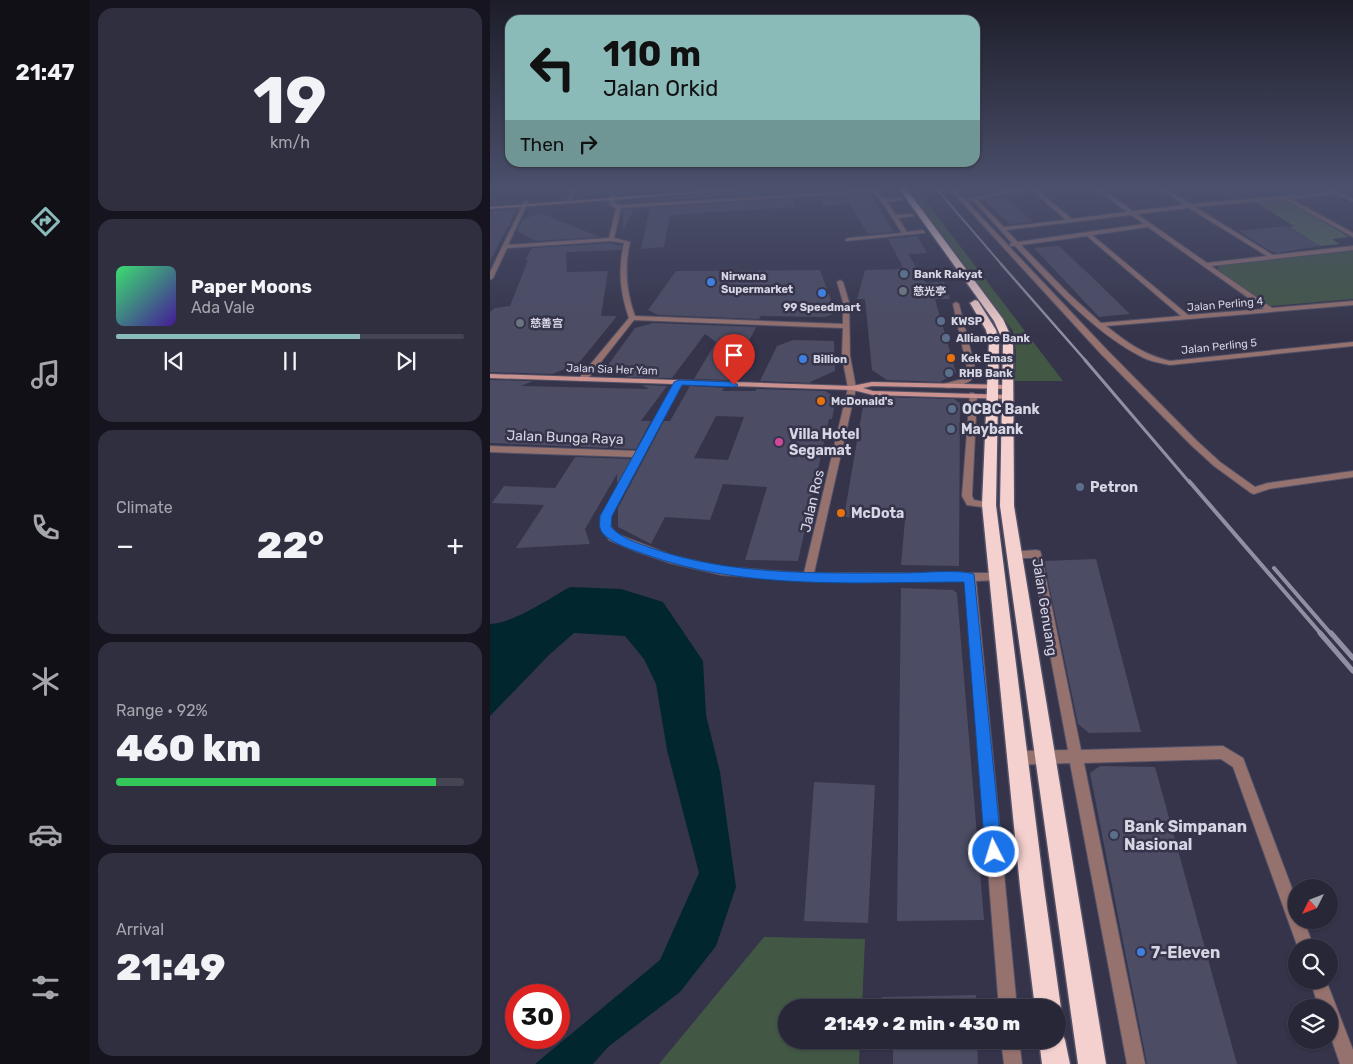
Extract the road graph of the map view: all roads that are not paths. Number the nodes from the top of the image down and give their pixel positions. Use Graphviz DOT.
graph roads {
  1 [pos="510,237"];
  2 [pos="604,237"];
  3 [pos="614,237"];
  4 [pos="875,237"];
  5 [pos="925,237"];
  6 [pos="937,237"];
  7 [pos="997,237"];
  8 [pos="1011,237"];
  9 [pos="1069,237"];
  10 [pos="1091,237"];
  11 [pos="1166,237"];
  12 [pos="1240,237"];
  13 [pos="848,240"];
  14 [pos="1018,244"];
  15 [pos="506,245"];
  16 [pos="1006,246"];
  17 [pos="1353,248"];
  18 [pos="1271,256"];
  19 [pos="1206,265"];
  20 [pos="490,278"];
  21 [pos="840,282"];
  22 [pos="1353,303"];
  23 [pos="956,304"];
  24 [pos="1341,304"];
  25 [pos="1270,310"];
  26 [pos="1353,312"];
  27 [pos="1186,317"];
  28 [pos="632,318"];
  29 [pos="1098,325"];
  30 [pos="847,326"];
  31 [pos="1353,344"];
  32 [pos="490,376"];
  33 [pos="583,379"];
  34 [pos="679,382"];
  35 [pos="947,386"];
  36 [pos="852,388"];
  37 [pos="992,391"];
  38 [pos="1008,392"];
  39 [pos="973,395"];
  40 [pos="490,449"];
  41 [pos="640,454"];
  42 [pos="1353,474"];
  43 [pos="989,505"];
  44 [pos="1014,555"];
  45 [pos="808,577"];
  46 [pos="970,577"];
  47 [pos="996,577"];
  48 [pos="1074,755"];
  49 [pos="1044,756"];
  50 [pos="1016,758"];
  51 [pos="1288,898"];
  52 [pos="1007,999"];
  53 [pos="1047,999"];
  54 [pos="1338,1033"];
  55 [pos="1011,1049"];
  56 [pos="1054,1049"];
  57 [pos="1013,1064"];
  58 [pos="1056,1064"];
  59 [pos="1092,1064"];
  60 [pos="1136,1064"];
  61 [pos="1349,1064"];
  1 -- 15 [label="street"];
  2 -- 15 [label="street"];
  3 -- 28 [label="street"];
  4 -- 13 [label="street"];
  5 -- 37 [label="highway"];
  6 -- 38 [label="highway, Jalan Genuang"];
  7 -- 16 [label="street"];
  8 -- 14 [label="street, Jalan Perling 5"];
  9 -- 14 [label="street"];
  10 -- 27 [label="street"];
  11 -- 19 [label="street"];
  12 -- 18 [label="street"];
  14 -- 16 [label="street"];
  14 -- 29 [label="street, Jalan Perling 5"];
  15 -- 20 [label="street"];
  16 -- 42 [label="street"];
  17 -- 18 [label="street"];
  18 -- 19 [label="street"];
  19 -- 25 [label="street"];
  21 -- 30 [label="street, Jalan Ros"];
  22 -- 24 [label="street, Jalan Perling 4"];
  23 -- 35 [label="street"];
  24 -- 25 [label="street, Jalan Perling 4"];
  24 -- 26 [label="street"];
  25 -- 27 [label="street, Jalan Perling 4"];
  27 -- 29 [label="street, Jalan Perling 4"];
  28 -- 30 [label="street"];
  28 -- 33 [label="street"];
  29 -- 31 [label="street, Jalan Perling 5"];
  30 -- 36 [label="street, Jalan Ros"];
  32 -- 33 [label="street, Jalan Sia Her Yam"];
  33 -- 34 [label="street, Jalan Sia Her Yam"];
  34 -- 36 [label="street, Jalan Sia Her Yam"];
  34 -- 41 [label="street"];
  35 -- 36 [label="street, Jalan Sia Her Yam"];
  35 -- 37 [label="street, Jalan Sia Her Yam"];
  36 -- 39 [label="street, Jalan Sia Her Yam"];
  36 -- 45 [label="street, Jalan Ros"];
  37 -- 38 [label="street, Jalan Sia Her Yam"];
  37 -- 39 [label="street, Jalan Sia Her Yam"];
  37 -- 43 [label="highway"];
  38 -- 44 [label="highway, Jalan Genuang"];
  39 -- 43 [label="street"];
  40 -- 41 [label="street, Jalan Bunga Raya"];
  41 -- 45 [label="street"];
  43 -- 47 [label="highway"];
  44 -- 48 [label="street"];
  44 -- 49 [label="highway, Jalan Genuang"];
  45 -- 46 [label="street"];
  46 -- 47 [label="street"];
  46 -- 52 [label="street"];
  47 -- 50 [label="highway"];
  48 -- 49 [label="street"];
  48 -- 51 [label="street"];
  48 -- 60 [label="street"];
  49 -- 50 [label="street"];
  49 -- 59 [label="highway, Jalan Genuang"];
  50 -- 53 [label="highway"];
  54 -- 61 [label="street"];
  55 -- 57 [label="street"];
  56 -- 58 [label="highway"];
}
